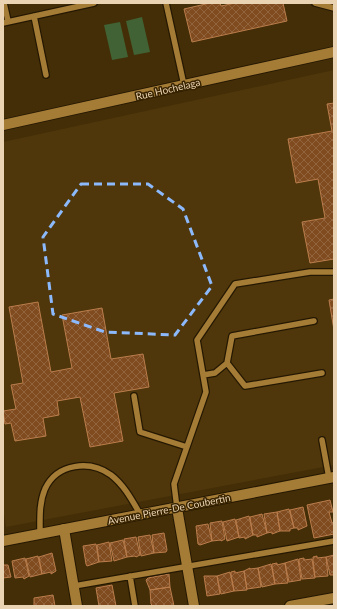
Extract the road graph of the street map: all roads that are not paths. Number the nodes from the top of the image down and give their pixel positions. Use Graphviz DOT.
graph roads {
  1 [pos="4,3"];
  2 [pos="94,3"];
  3 [pos="166,3"];
  4 [pos="315,3"];
  5 [pos="334,8"];
  6 [pos="34,16"];
  7 [pos="6,22"];
  8 [pos="334,52"];
  9 [pos="46,75"];
  10 [pos="184,85"];
  11 [pos="3,125"];
  12 [pos="334,272"];
  13 [pos="314,322"];
  14 [pos="227,363"];
  15 [pos="322,373"];
  16 [pos="203,375"];
  17 [pos="134,396"];
  18 [pos="322,440"];
  19 [pos="187,447"];
  20 [pos="332,478"];
  21 [pos="177,508"];
  22 [pos="140,514"];
  23 [pos="64,529"];
  24 [pos="40,534"];
  25 [pos="3,541"];
  26 [pos="334,541"];
  27 [pos="187,566"];
  28 [pos="130,576"];
  29 [pos="74,586"];
  30 [pos="334,598"];
  31 [pos="308,604"];
  32 [pos="77,606"];
  33 [pos="135,606"];
  34 [pos="194,606"];
  35 [pos="290,606"];
  1 -- 7 [label="lane"];
  2 -- 6 [label="lane"];
  3 -- 10 [label="lane"];
  4 -- 5 [label="lane"];
  6 -- 7 [label="lane"];
  6 -- 9 [label="lane"];
  8 -- 10 [label="street, Rue Hochelaga"];
  10 -- 11 [label="street, Rue Hochelaga"];
  12 -- 16 [label="lane"];
  13 -- 14 [label="lane"];
  14 -- 15 [label="lane"];
  14 -- 16 [label="lane"];
  16 -- 19 [label="lane"];
  17 -- 19 [label="lane"];
  18 -- 20 [label="lane"];
  19 -- 21 [label="lane"];
  20 -- 21 [label="street, Avenue Pierre-De Coubertin"];
  21 -- 22 [label="street, Avenue Pierre-De Coubertin"];
  21 -- 27 [label="street"];
  22 -- 23 [label="street, Avenue Pierre-De Coubertin"];
  22 -- 24 [label="lane"];
  23 -- 24 [label="street, Avenue Pierre-De Coubertin"];
  23 -- 29 [label="street"];
  24 -- 25 [label="street, Avenue Pierre-De Coubertin"];
  26 -- 27 [label="lane"];
  27 -- 28 [label="lane"];
  27 -- 34 [label="street"];
  28 -- 29 [label="lane"];
  28 -- 33 [label="lane"];
  29 -- 32 [label="street"];
  30 -- 31 [label="street"];
  31 -- 35 [label="street"];
}
